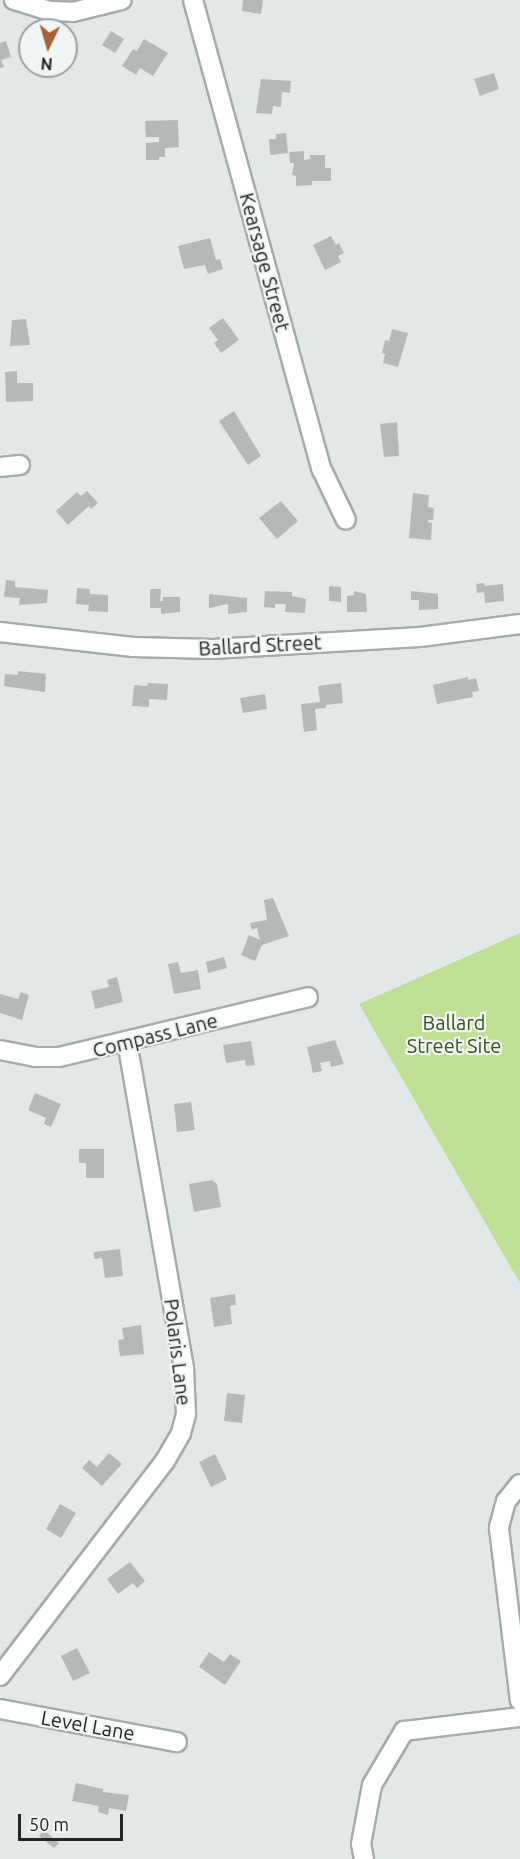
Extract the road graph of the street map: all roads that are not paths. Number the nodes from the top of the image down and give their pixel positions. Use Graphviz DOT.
graph roads {
  1 [pos="14,0"];
  2 [pos="122,0"];
  3 [pos="193,0"];
  4 [pos="20,465"];
  5 [pos="0,467"];
  6 [pos="346,520"];
  7 [pos="520,624"];
  8 [pos="0,632"];
  9 [pos="308,998"];
  10 [pos="127,1043"];
  11 [pos="0,1050"];
  12 [pos="520,1484"];
  13 [pos="0,1676"];
  14 [pos="520,1701"];
  15 [pos="0,1709"];
  16 [pos="520,1717"];
  17 [pos="177,1742"];
  18 [pos="364,1859"];
  1 -- 2 [label="street"];
  3 -- 6 [label="street, Kearsage Street"];
  4 -- 5 [label="street"];
  7 -- 8 [label="street, Ballard Street"];
  9 -- 10 [label="street, Compass Lane"];
  10 -- 11 [label="street, Compass Lane"];
  10 -- 13 [label="street, Polaris Lane"];
  12 -- 14 [label="street"];
  15 -- 17 [label="street, Level Lane"];
  16 -- 18 [label="street"];
}
